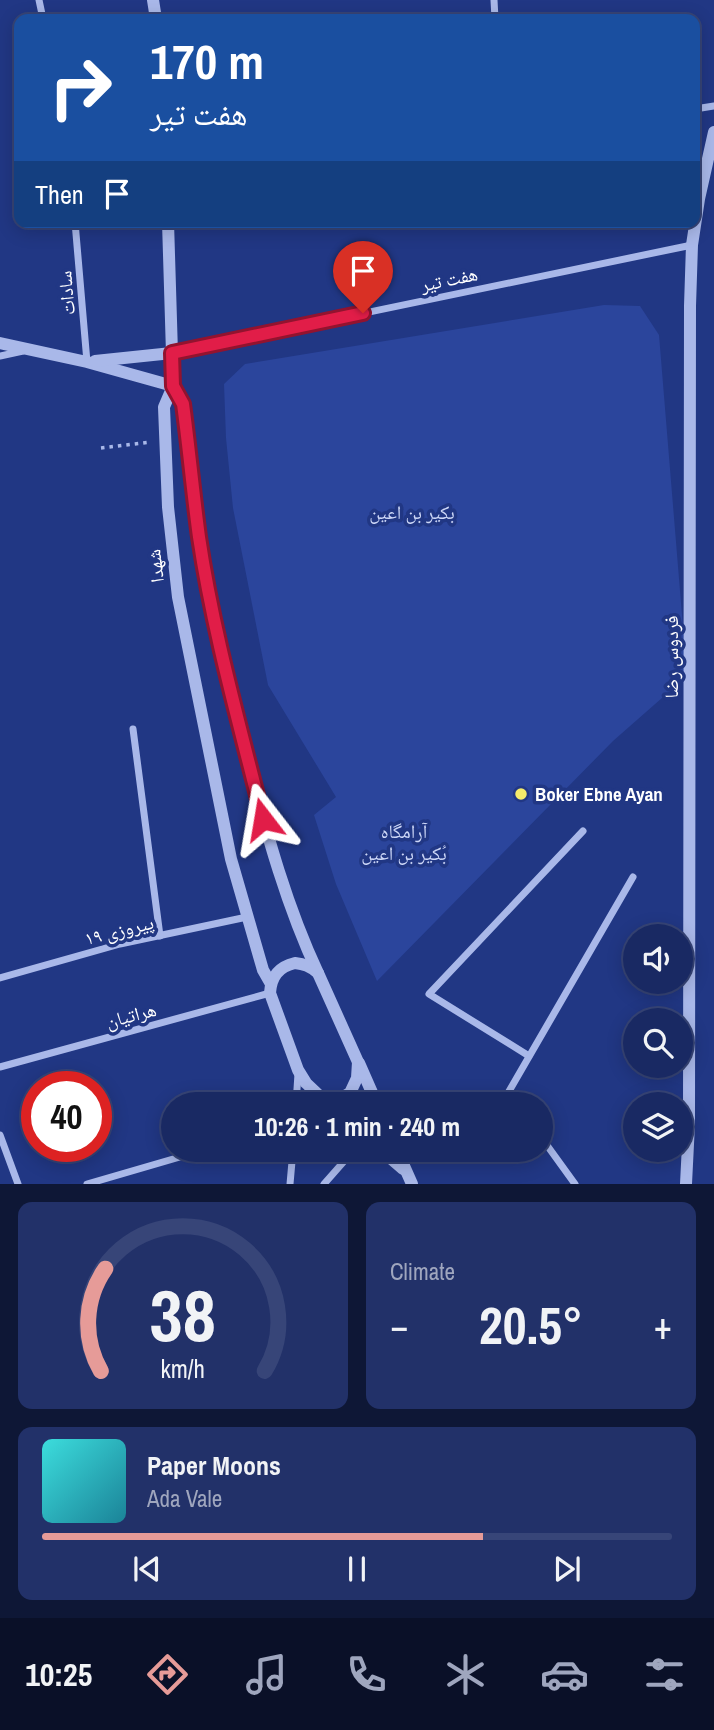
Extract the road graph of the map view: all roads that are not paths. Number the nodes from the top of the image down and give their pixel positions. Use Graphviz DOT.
graph roads {
  1 [pos="714,132"];
  2 [pos="700,195"];
  3 [pos="76,228"];
  4 [pos="168,228"];
  5 [pos="695,228"];
  6 [pos="692,245"];
  7 [pos="0,343"];
  8 [pos="31,349"];
  9 [pos="172,353"];
  10 [pos="0,356"];
  11 [pos="87,362"];
  12 [pos="173,386"];
  13 [pos="133,729"];
  14 [pos="583,831"];
  15 [pos="633,877"];
  16 [pos="247,917"];
  17 [pos="160,936"];
  18 [pos="317,973"];
  19 [pos="0,978"];
  20 [pos="270,989"];
  21 [pos="529,1056"];
  22 [pos="358,1062"];
  23 [pos="0,1067"];
  24 [pos="298,1070"];
  25 [pos="297,1092"];
  26 [pos="315,1092"];
  27 [pos="350,1092"];
  28 [pos="372,1092"];
  29 [pos="509,1092"];
  30 [pos="0,1135"];
  31 [pos="553,1154"];
  32 [pos="163,1162"];
  33 [pos="292,1162"];
  34 [pos="343,1162"];
  35 [pos="395,1162"];
  36 [pos="402,1162"];
  37 [pos="406,1171"];
  38 [pos="18,1184"];
  39 [pos="87,1184"];
  40 [pos="290,1184"];
  41 [pos="324,1184"];
  42 [pos="412,1184"];
  43 [pos="575,1184"];
  44 [pos="686,1184"];
  1 -- 2 [label="street, فردوس رضا"];
  3 -- 11 [label="street, سادات"];
  4 -- 9 [label="street, شهدا"];
  5 -- 6 [label="street, فردوس رضا"];
  6 -- 9 [label="street, هفت تیر"];
  6 -- 44 [label="street, فردوس رضا"];
  7 -- 8 [label="street"];
  8 -- 10 [label="street"];
  8 -- 11 [label="street"];
  9 -- 11 [label="street"];
  9 -- 12 [label="street, شهدا"];
  11 -- 12 [label="street"];
  12 -- 16 [label="street, شهدا"];
  12 -- 18 [label="street, شهدا"];
  13 -- 17 [label="street"];
  14 -- 21 [label="street"];
  15 -- 21 [label="street"];
  16 -- 17 [label="street, پیروزی ۱۹"];
  16 -- 20 [label="street, شهدا"];
  17 -- 19 [label="street, پیروزی ۱۹"];
  18 -- 20 [label="street"];
  18 -- 22 [label="street, شهدا"];
  20 -- 23 [label="street, هراتیان"];
  20 -- 24 [label="street, شهدا"];
  21 -- 29 [label="street"];
  22 -- 27 [label="street"];
  22 -- 28 [label="street"];
  24 -- 25 [label="street"];
  24 -- 26 [label="street"];
  30 -- 38 [label="street"];
  31 -- 43 [label="street"];
  32 -- 39 [label="street"];
  33 -- 40 [label="street"];
  34 -- 41 [label="street"];
  35 -- 37 [label="street"];
  36 -- 37 [label="street"];
  37 -- 42 [label="street"];
}
